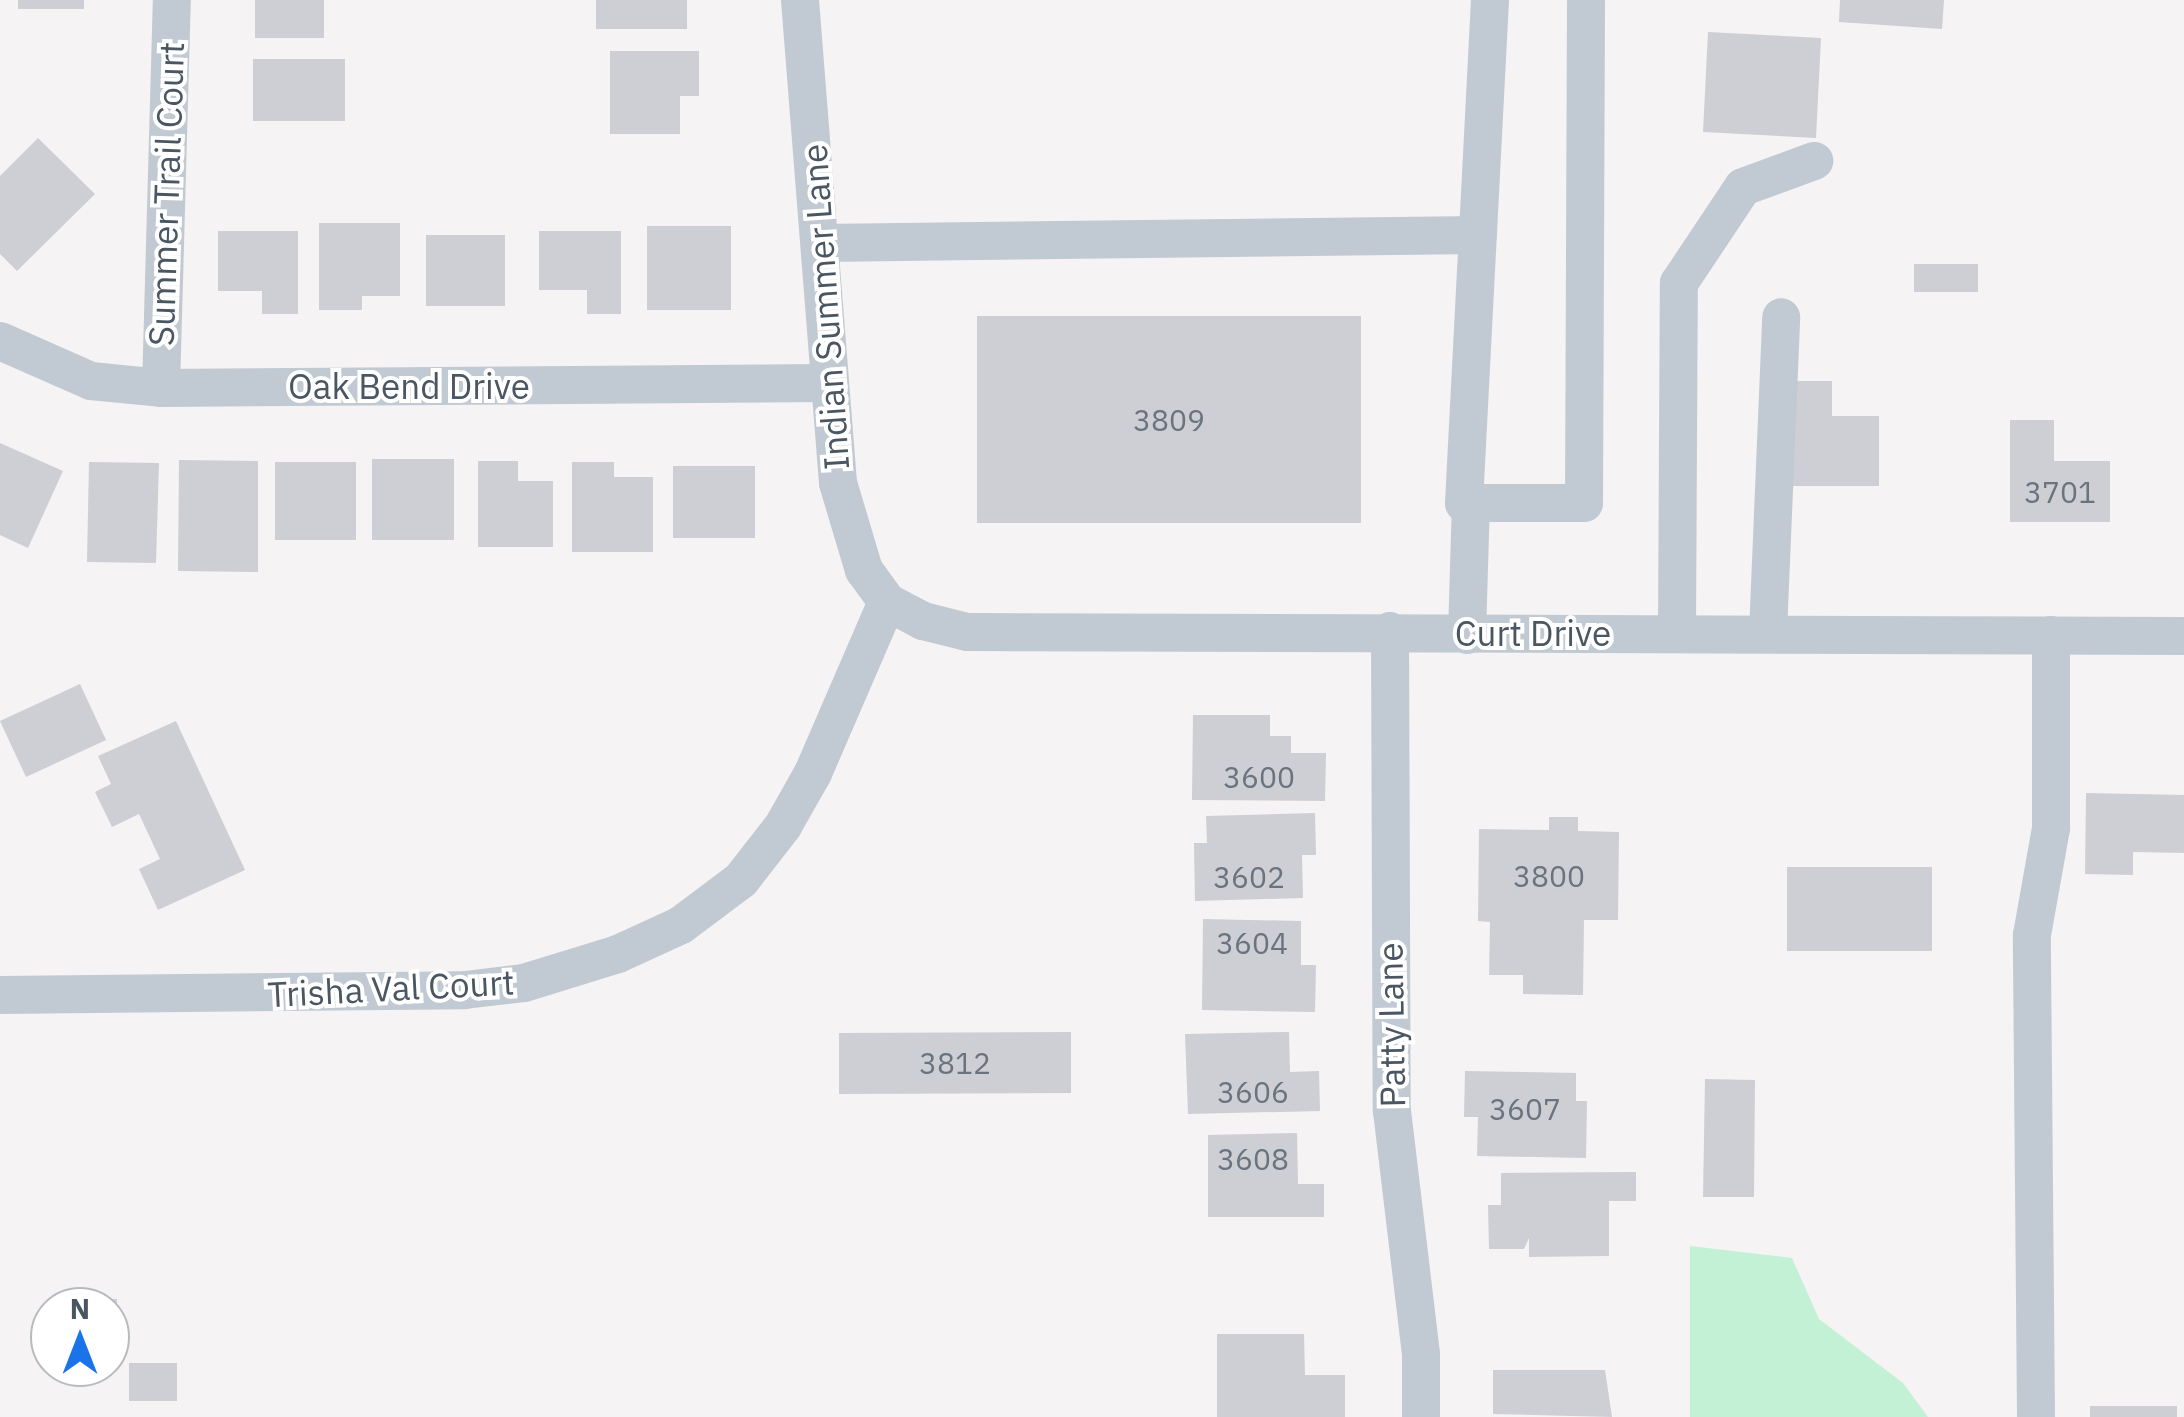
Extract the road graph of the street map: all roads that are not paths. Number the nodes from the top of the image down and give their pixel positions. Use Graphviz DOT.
graph roads {
  1 [pos="172,0"];
  2 [pos="800,0"];
  3 [pos="1490,0"];
  4 [pos="1586,0"];
  5 [pos="1814,161"];
  6 [pos="1478,236"];
  7 [pos="821,243"];
  8 [pos="1781,317"];
  9 [pos="0,341"];
  10 [pos="827,383"];
  11 [pos="160,388"];
  12 [pos="1471,502"];
  13 [pos="887,602"];
  14 [pos="1390,631"];
  15 [pos="1677,634"];
  16 [pos="1768,634"];
  17 [pos="1467,635"];
  18 [pos="2051,635"];
  19 [pos="2184,636"];
  20 [pos="0,995"];
  21 [pos="1421,1417"];
  22 [pos="2036,1417"];
  1 -- 11 [label="street, Summer Trail Court"];
  2 -- 7 [label="street, Indian Summer Lane"];
  3 -- 6 [label="street"];
  4 -- 12 [label="street"];
  5 -- 15 [label="street"];
  6 -- 7 [label="street"];
  6 -- 12 [label="street"];
  7 -- 10 [label="street, Indian Summer Lane"];
  8 -- 16 [label="street"];
  9 -- 11 [label="street, Oak Bend Drive"];
  10 -- 11 [label="street, Oak Bend Drive"];
  10 -- 13 [label="street, Indian Summer Lane"];
  12 -- 17 [label="street"];
  13 -- 14 [label="street, Curt Drive"];
  13 -- 20 [label="street, Trisha Val Court"];
  14 -- 17 [label="street, Curt Drive"];
  14 -- 21 [label="street, Patty Lane"];
  15 -- 16 [label="street, Curt Drive"];
  15 -- 17 [label="street, Curt Drive"];
  16 -- 18 [label="street, Curt Drive"];
  18 -- 19 [label="street, Curt Drive"];
  18 -- 22 [label="street"];
}
